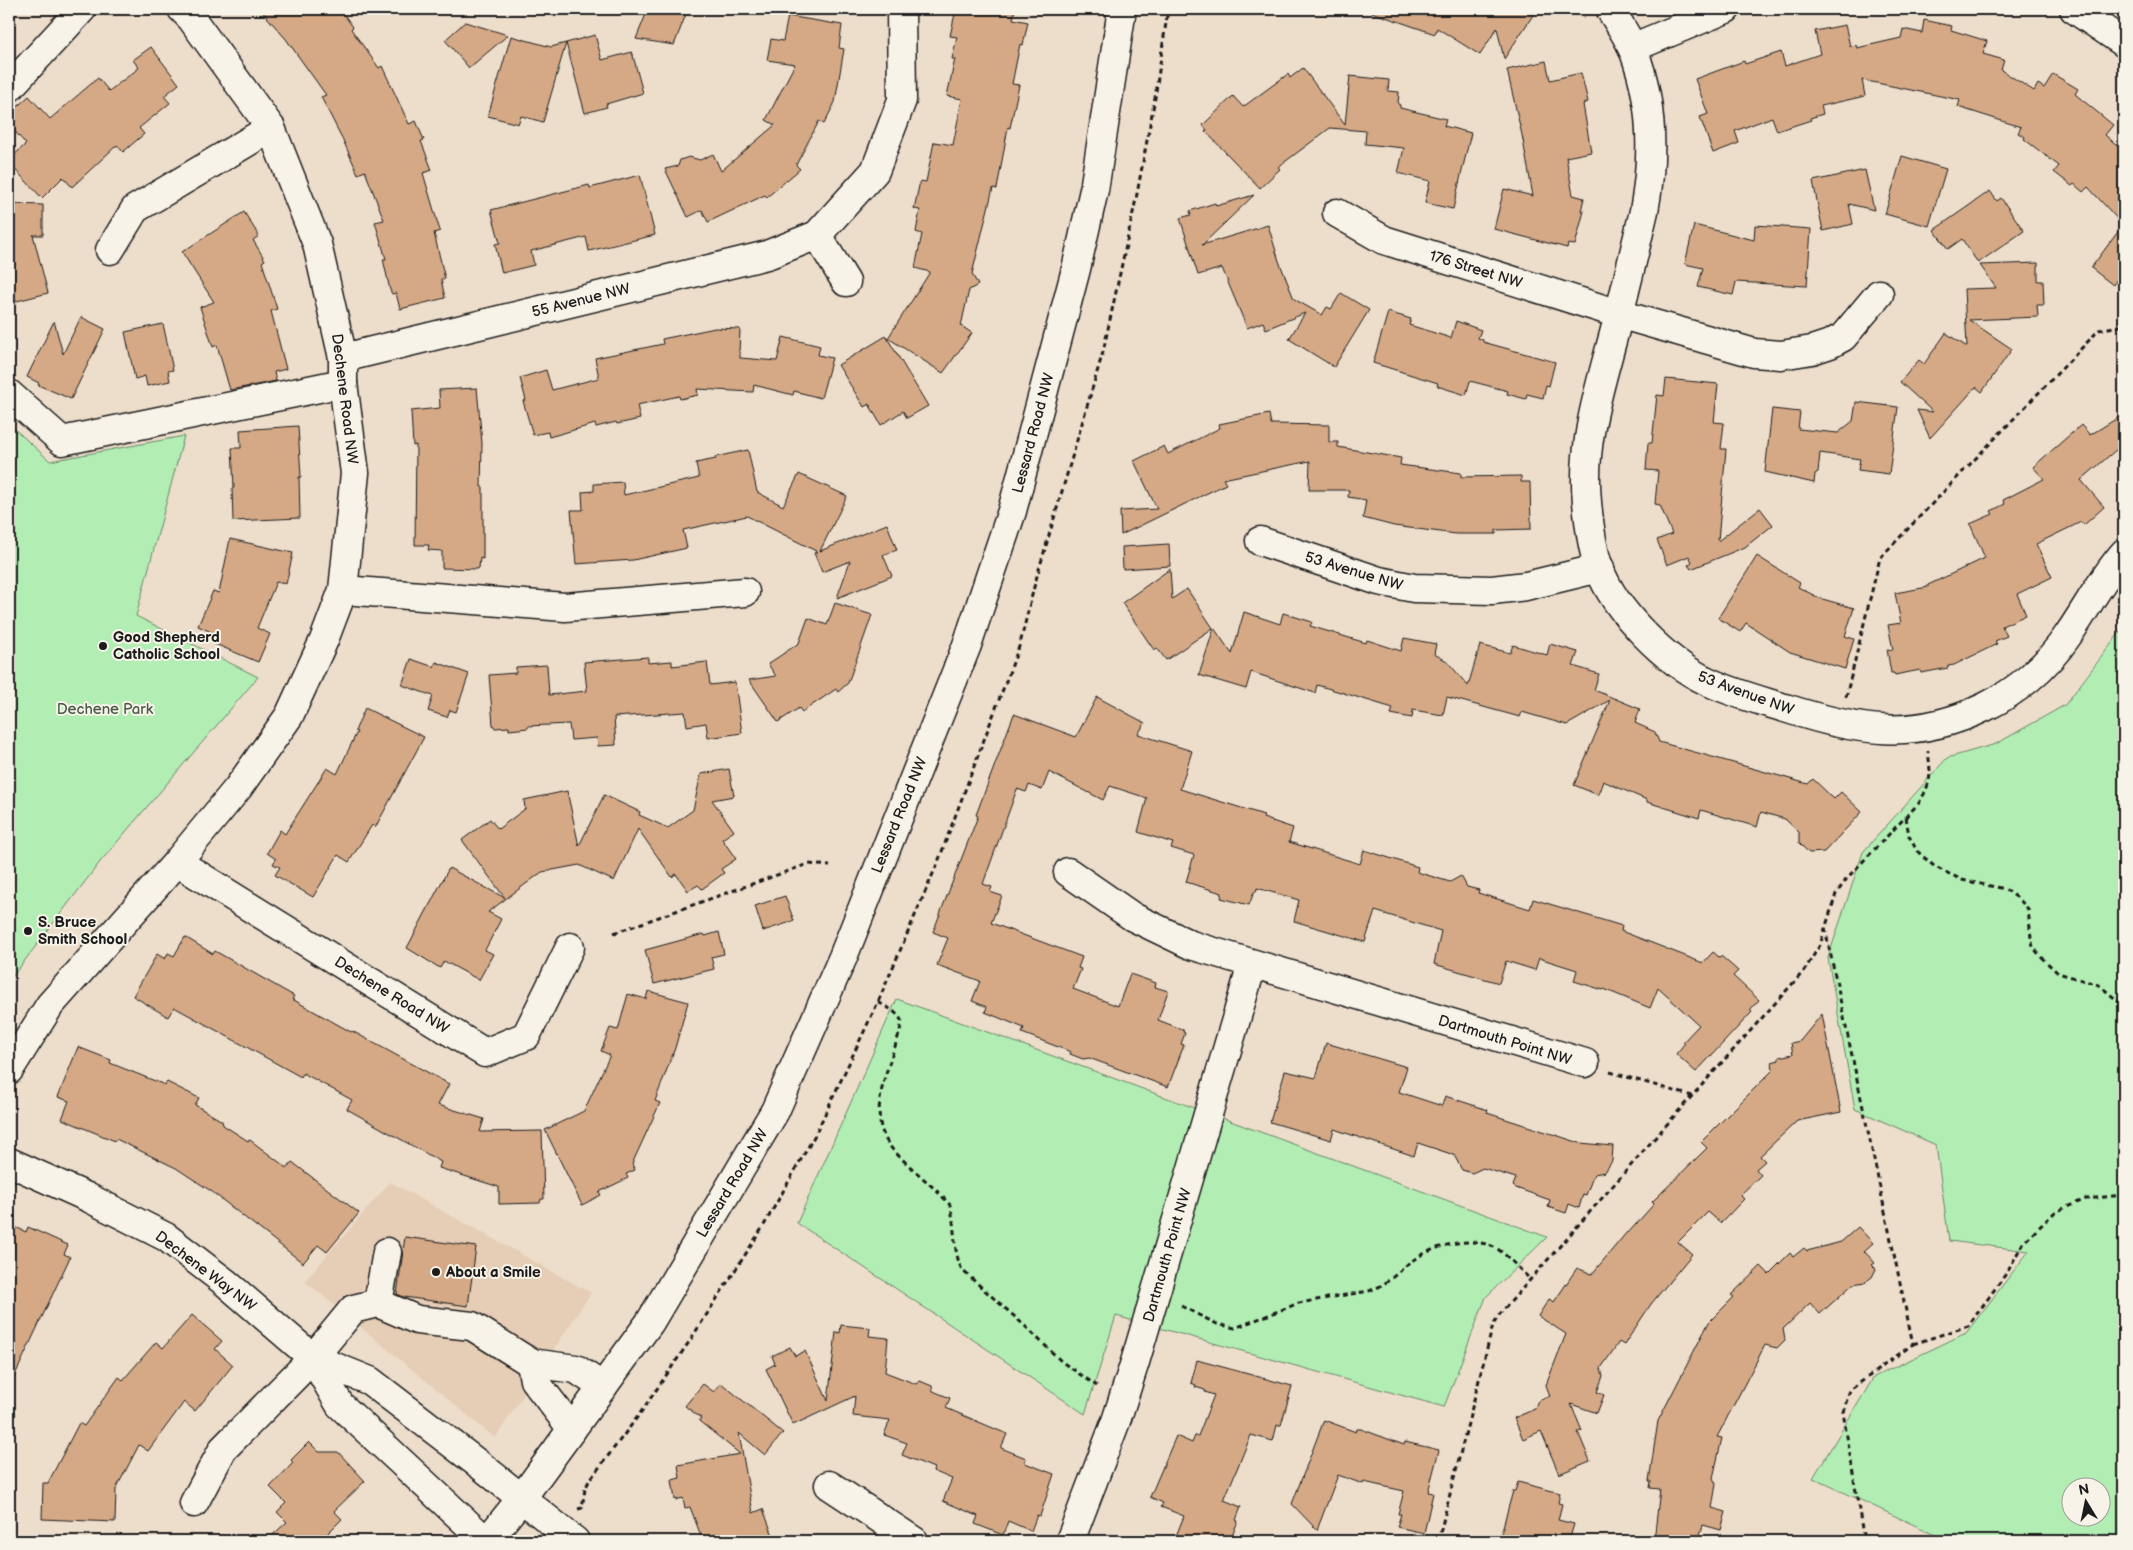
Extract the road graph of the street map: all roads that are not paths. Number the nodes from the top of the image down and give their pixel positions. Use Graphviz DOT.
graph roads {
  1 [pos="82,9"];
  2 [pos="182,9"];
  3 [pos="901,9"];
  4 [pos="1122,9"];
  5 [pos="1726,9"];
  6 [pos="2074,9"];
  7 [pos="1599,15"];
  8 [pos="2124,43"];
  9 [pos="1632,48"];
  10 [pos="9,88"];
  11 [pos="271,128"];
  12 [pos="1337,213"];
  13 [pos="817,236"];
  14 [pos="110,250"];
  15 [pos="846,282"];
  16 [pos="1879,294"];
  17 [pos="1620,314"];
  18 [pos="343,370"];
  19 [pos="9,394"];
  20 [pos="1260,541"];
  21 [pos="2124,553"];
  22 [pos="1600,568"];
  23 [pos="343,590"];
  24 [pos="745,592"];
  25 [pos="177,862"];
  26 [pos="1068,872"];
  27 [pos="570,947"];
  28 [pos="1252,965"];
  29 [pos="1585,1064"];
  30 [pos="9,1070"];
  31 [pos="9,1162"];
  32 [pos="387,1252"];
  33 [pos="378,1303"];
  34 [pos="313,1358"];
  35 [pos="531,1363"];
  36 [pos="603,1387"];
  37 [pos="572,1429"];
  38 [pos="829,1485"];
  39 [pos="521,1499"];
  40 [pos="194,1503"];
  41 [pos="486,1541"];
  42 [pos="575,1541"];
  43 [pos="914,1541"];
  44 [pos="1070,1541"];
  1 -- 10 [label="street"];
  2 -- 11 [label="street, Dechene Road NW"];
  3 -- 13 [label="street"];
  4 -- 36 [label="street, Lessard Road NW"];
  5 -- 9 [label="street"];
  6 -- 8 [label="street"];
  7 -- 9 [label="street"];
  9 -- 17 [label="street"];
  11 -- 14 [label="street"];
  11 -- 18 [label="street, Dechene Road NW"];
  12 -- 17 [label="street, 176 Street NW"];
  13 -- 15 [label="street"];
  13 -- 18 [label="street, 55 Avenue NW"];
  16 -- 17 [label="street, 176 Street NW"];
  17 -- 22 [label="street"];
  18 -- 19 [label="street, 55 Avenue NW"];
  18 -- 23 [label="street, Dechene Road NW"];
  20 -- 22 [label="street, 53 Avenue NW"];
  21 -- 22 [label="street, 53 Avenue NW"];
  23 -- 24 [label="street"];
  23 -- 25 [label="street, Dechene Road NW"];
  25 -- 27 [label="street, Dechene Road NW"];
  25 -- 30 [label="street, Dechene Road NW"];
  26 -- 28 [label="street, Dartmouth Point NW"];
  28 -- 29 [label="street, Dartmouth Point NW"];
  28 -- 44 [label="street, Dartmouth Point NW"];
  31 -- 34 [label="street, Dechene Way NW"];
  32 -- 33 [label="street"];
  33 -- 34 [label="street"];
  33 -- 35 [label="street"];
  34 -- 39 [label="street, Dechene Way NW"];
  34 -- 40 [label="street"];
  34 -- 41 [label="street, Dechene Way NW"];
  35 -- 36 [label="street"];
  35 -- 37 [label="street"];
  36 -- 37 [label="street, Lessard Road NW"];
  37 -- 39 [label="street, Lessard Road NW"];
  38 -- 43 [label="street"];
  39 -- 41 [label="street, Lessard Road NW"];
  39 -- 42 [label="street, Dechene Way NW"];
}
